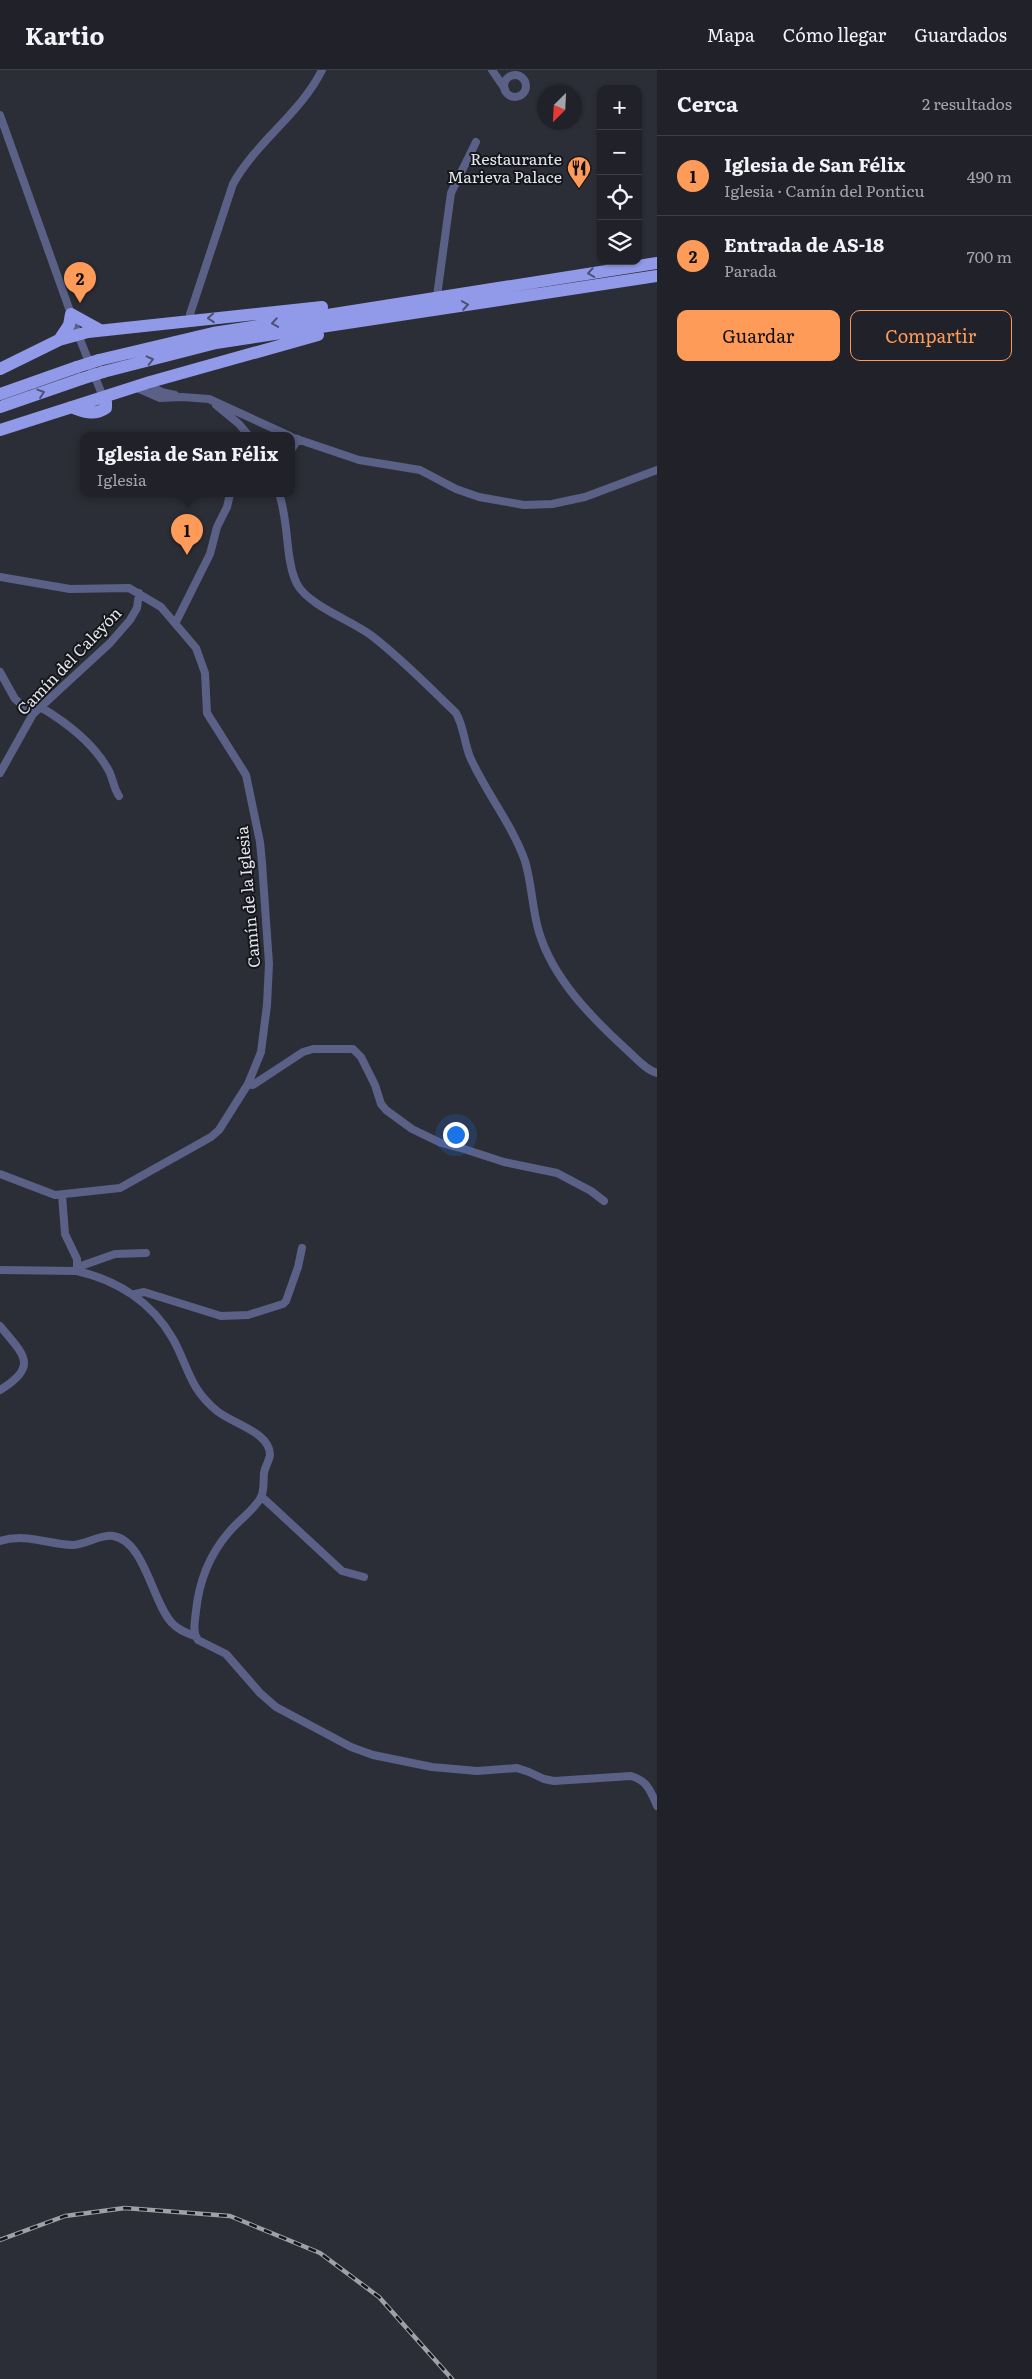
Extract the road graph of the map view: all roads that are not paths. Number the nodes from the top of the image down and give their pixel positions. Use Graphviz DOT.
graph roads {
  1 [pos="322,70"];
  2 [pos="493,72"];
  3 [pos="515,75"];
  4 [pos="505,90"];
  5 [pos="0,115"];
  6 [pos="476,142"];
  7 [pos="657,263"];
  8 [pos="657,276"];
  9 [pos="436,296"];
  10 [pos="436,310"];
  11 [pos="71,314"];
  12 [pos="192,320"];
  13 [pos="100,330"];
  14 [pos="79,338"];
  15 [pos="59,340"];
  16 [pos="100,366"];
  17 [pos="0,369"];
  18 [pos="79,373"];
  19 [pos="150,382"];
  20 [pos="135,387"];
  21 [pos="0,394"];
  22 [pos="103,397"];
  23 [pos="182,397"];
  24 [pos="209,399"];
  25 [pos="0,407"];
  26 [pos="2,429"];
  27 [pos="246,432"];
  28 [pos="282,432"];
  29 [pos="295,438"];
  30 [pos="657,470"];
  31 [pos="229,497"];
  32 [pos="280,497"];
  33 [pos="0,578"];
  34 [pos="139,593"];
  35 [pos="176,622"];
  36 [pos="0,672"];
  37 [pos="42,708"];
  38 [pos="33,714"];
  39 [pos="0,773"];
  40 [pos="119,796"];
  41 [pos="657,1073"];
  42 [pos="248,1084"];
  43 [pos="0,1174"];
  44 [pos="62,1195"];
  45 [pos="604,1200"];
  46 [pos="302,1248"];
  47 [pos="146,1253"];
  48 [pos="77,1269"];
  49 [pos="0,1270"];
  50 [pos="135,1294"];
  51 [pos="0,1326"];
  52 [pos="0,1390"];
  53 [pos="262,1497"];
  54 [pos="0,1540"];
  55 [pos="364,1577"];
  56 [pos="195,1636"];
  57 [pos="657,1806"];
  1 -- 12 [label="street"];
  2 -- 3 [label="street"];
  2 -- 4 [label="street"];
  3 -- 4 [label="street"];
  3 -- 4 [label="street"];
  5 -- 11 [label="street"];
  6 -- 9 [label="street"];
  7 -- 9 [label="highway, one-way"];
  10 -- 8 [label="highway, one-way"];
  9 -- 12 [label="highway, one-way"];
  9 -- 16 [label="highway, one-way"];
  16 -- 10 [label="highway, one-way"];
  10 -- 19 [label="highway"];
  11 -- 13 [label="highway"];
  11 -- 14 [label="street"];
  11 -- 15 [label="highway"];
  12 -- 13 [label="highway"];
  13 -- 14 [label="highway"];
  14 -- 15 [label="highway"];
  14 -- 22 [label="street"];
  15 -- 17 [label="highway"];
  16 -- 18 [label="highway, bridge"];
  18 -- 21 [label="highway"];
  25 -- 18 [label="highway, one-way"];
  19 -- 20 [label="highway"];
  19 -- 23 [label="street"];
  20 -- 22 [label="highway"];
  20 -- 23 [label="street"];
  22 -- 26 [label="highway"];
  23 -- 24 [label="street"];
  24 -- 27 [label="street"];
  24 -- 28 [label="street"];
  29 -- 30 [label="street"];
  31 -- 35 [label="street"];
  32 -- 41 [label="street"];
  33 -- 34 [label="street, Camín de la Iglesia"];
  34 -- 35 [label="street, Camín de la Iglesia"];
  34 -- 37 [label="street, Camín del Caleyón"];
  35 -- 42 [label="street, Camín de la Iglesia"];
  36 -- 38 [label="street"];
  37 -- 38 [label="street, Camín del Caleyón"];
  37 -- 40 [label="street"];
  38 -- 39 [label="street, Camín del Caleyón"];
  42 -- 44 [label="street, Camín de la Iglesia"];
  42 -- 45 [label="street"];
  43 -- 44 [label="street, Camín de la Iglesia"];
  44 -- 48 [label="street"];
  46 -- 50 [label="street"];
  47 -- 48 [label="street"];
  48 -- 49 [label="street"];
  48 -- 50 [label="street"];
  50 -- 53 [label="street"];
  51 -- 52 [label="street"];
  53 -- 55 [label="street"];
  53 -- 56 [label="street"];
  54 -- 56 [label="street"];
  56 -- 57 [label="street"];
}
